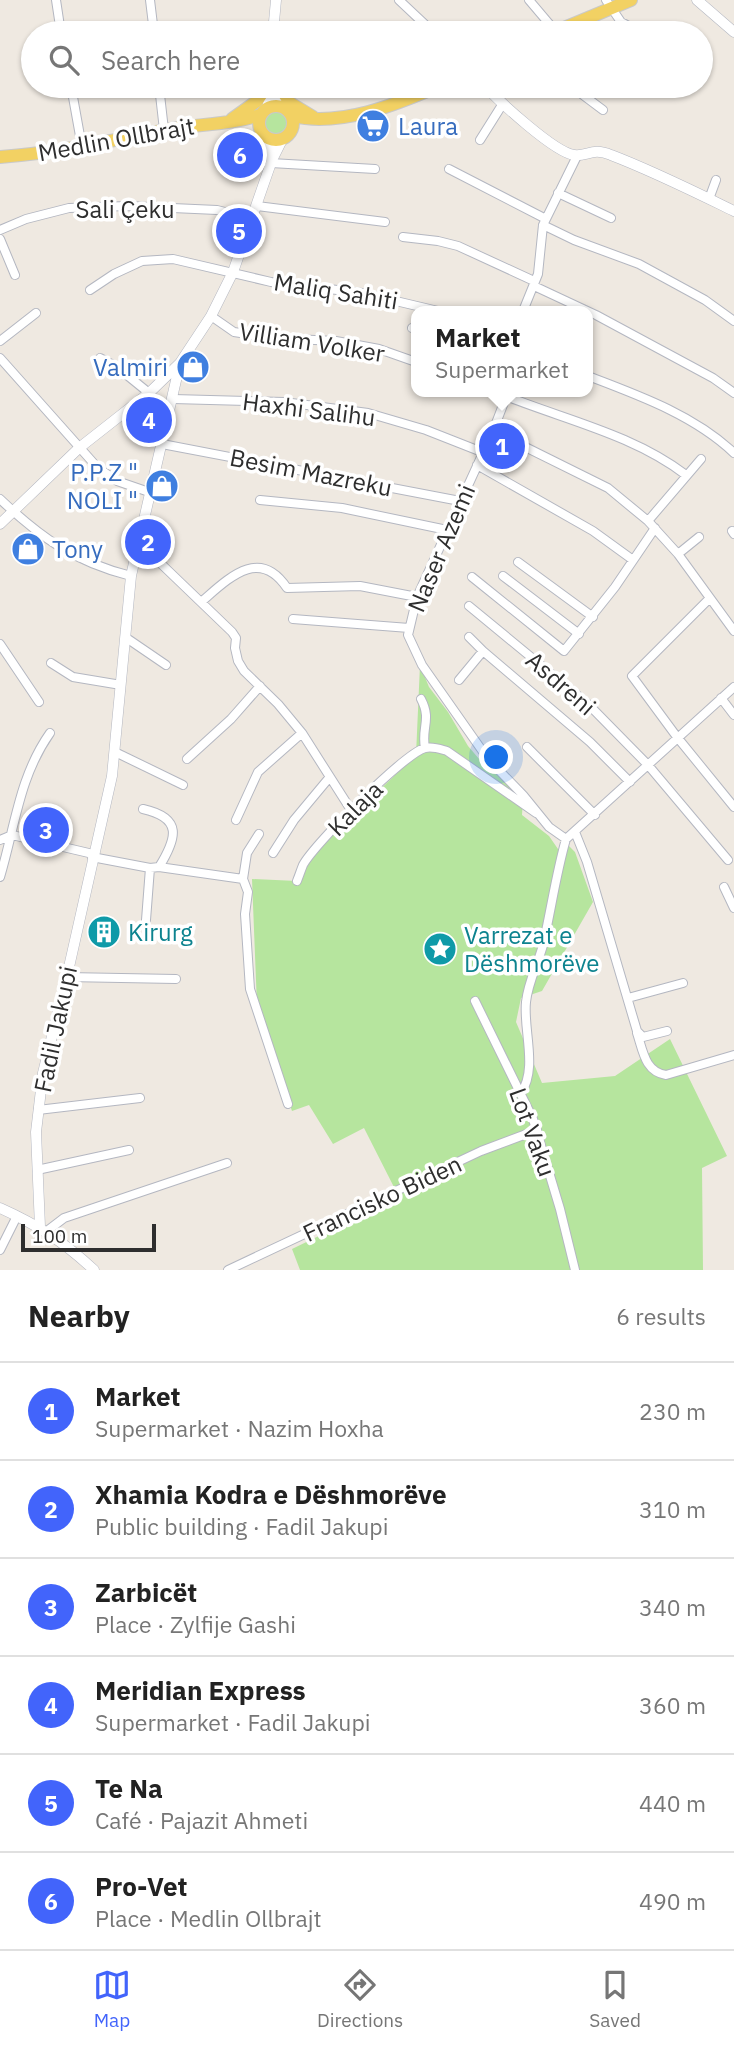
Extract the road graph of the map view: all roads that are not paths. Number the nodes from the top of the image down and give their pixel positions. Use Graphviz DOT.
graph roads {
  1 [pos="56,0"];
  2 [pos="150,0"];
  3 [pos="276,0"];
  4 [pos="399,0"];
  5 [pos="528,0"];
  6 [pos="631,0"];
  7 [pos="696,0"];
  8 [pos="610,4"];
  9 [pos="59,21"];
  10 [pos="153,21"];
  11 [pos="274,21"];
  12 [pos="421,21"];
  13 [pos="545,21"];
  14 [pos="578,21"];
  15 [pos="620,21"];
  16 [pos="734,32"];
  17 [pos="73,98"];
  18 [pos="160,98"];
  19 [pos="260,98"];
  20 [pos="268,98"];
  21 [pos="278,98"];
  22 [pos="285,98"];
  23 [pos="410,98"];
  24 [pos="496,98"];
  25 [pos="588,98"];
  26 [pos="502,105"];
  27 [pos="281,106"];
  28 [pos="603,110"];
  29 [pos="263,112"];
  30 [pos="314,119"];
  31 [pos="229,123"];
  32 [pos="292,123"];
  33 [pos="164,130"];
  34 [pos="264,136"];
  35 [pos="282,140"];
  36 [pos="480,140"];
  37 [pos="82,147"];
  38 [pos="578,156"];
  39 [pos="0,157"];
  40 [pos="272,162"];
  41 [pos="375,169"];
  42 [pos="449,169"];
  43 [pos="716,180"];
  44 [pos="558,193"];
  45 [pos="709,199"];
  46 [pos="257,206"];
  47 [pos="734,211"];
  48 [pos="611,218"];
  49 [pos="253,219"];
  50 [pos="385,222"];
  51 [pos="544,222"];
  52 [pos="0,230"];
  53 [pos="403,237"];
  54 [pos="0,239"];
  55 [pos="233,272"];
  56 [pos="15,275"];
  57 [pos="534,283"];
  58 [pos="90,290"];
  59 [pos="417,306"];
  60 [pos="525,306"];
  61 [pos="578,306"];
  62 [pos="36,313"];
  63 [pos="593,314"];
  64 [pos="211,316"];
  65 [pos="734,321"];
  66 [pos="0,341"];
  67 [pos="0,358"];
  68 [pos="100,358"];
  69 [pos="411,360"];
  70 [pos="180,363"];
  71 [pos="593,378"];
  72 [pos="149,393"];
  73 [pos="734,393"];
  74 [pos="506,397"];
  75 [pos="514,397"];
  76 [pos="173,399"];
  77 [pos="493,431"];
  78 [pos="163,444"];
  79 [pos="79,448"];
  80 [pos="481,452"];
  81 [pos="734,453"];
  82 [pos="701,458"];
  83 [pos="477,465"];
  84 [pos="686,475"];
  85 [pos="149,492"];
  86 [pos="0,499"];
  87 [pos="260,500"];
  88 [pos="460,501"];
  89 [pos="12,511"];
  90 [pos="648,521"];
  91 [pos="0,524"];
  92 [pos="655,528"];
  93 [pos="447,530"];
  94 [pos="699,537"];
  95 [pos="137,549"];
  96 [pos="678,554"];
  97 [pos="633,560"];
  98 [pos="519,562"];
  99 [pos="131,576"];
  100 [pos="503,576"];
  101 [pos="472,577"];
  102 [pos="416,597"];
  103 [pos="710,598"];
  104 [pos="201,602"];
  105 [pos="470,606"];
  106 [pos="593,617"];
  107 [pos="293,619"];
  108 [pos="409,628"];
  109 [pos="734,631"];
  110 [pos="579,634"];
  111 [pos="125,637"];
  112 [pos="469,637"];
  113 [pos="0,644"];
  114 [pos="483,651"];
  115 [pos="51,663"];
  116 [pos="166,665"];
  117 [pos="459,680"];
  118 [pos="121,685"];
  119 [pos="260,686"];
  120 [pos="734,687"];
  121 [pos="721,698"];
  122 [pos="421,699"];
  123 [pos="39,702"];
  124 [pos="734,715"];
  125 [pos="50,733"];
  126 [pos="302,733"];
  127 [pos="677,737"];
  128 [pos="527,747"];
  129 [pos="425,748"];
  130 [pos="115,752"];
  131 [pos="187,759"];
  132 [pos="648,765"];
  133 [pos="329,778"];
  134 [pos="630,782"];
  135 [pos="183,785"];
  136 [pos="734,807"];
  137 [pos="143,809"];
  138 [pos="351,810"];
  139 [pos="537,813"];
  140 [pos="595,815"];
  141 [pos="236,820"];
  142 [pos="575,832"];
  143 [pos="259,834"];
  144 [pos="12,835"];
  145 [pos="566,839"];
  146 [pos="0,840"];
  147 [pos="273,853"];
  148 [pos="93,855"];
  149 [pos="728,860"];
  150 [pos="155,868"];
  151 [pos="0,877"];
  152 [pos="243,879"];
  153 [pos="297,881"];
  154 [pos="724,887"];
  155 [pos="734,908"];
  156 [pos="146,920"];
  157 [pos="66,977"];
  158 [pos="176,979"];
  159 [pos="683,984"];
  160 [pos="628,998"];
  161 [pos="475,1000"];
  162 [pos="637,1031"];
  163 [pos="667,1031"];
  164 [pos="734,1055"];
  165 [pos="521,1093"];
  166 [pos="140,1098"];
  167 [pos="288,1104"];
  168 [pos="38,1110"];
  169 [pos="537,1130"];
  170 [pos="130,1150"];
  171 [pos="227,1163"];
  172 [pos="37,1170"];
  173 [pos="0,1208"];
  174 [pos="17,1216"];
  175 [pos="44,1229"];
  176 [pos="0,1250"];
  177 [pos="94,1270"];
  178 [pos="228,1270"];
  179 [pos="575,1270"];
  1 -- 9 [label="street"];
  2 -- 10 [label="street"];
  3 -- 11 [label="street"];
  4 -- 12 [label="street"];
  5 -- 13 [label="street"];
  6 -- 8 [label="main road"];
  7 -- 16 [label="street"];
  8 -- 14 [label="main road"];
  8 -- 15 [label="street"];
  17 -- 37 [label="street"];
  18 -- 33 [label="street"];
  19 -- 31 [label="main road"];
  20 -- 29 [label="street"];
  21 -- 27 [label="street"];
  22 -- 30 [label="main road"];
  23 -- 30 [label="main road"];
  24 -- 26 [label="street"];
  25 -- 28 [label="street"];
  26 -- 36 [label="street"];
  26 -- 38 [label="street"];
  27 -- 29 [label="main road"];
  27 -- 32 [label="main road"];
  29 -- 31 [label="main road, Medlin Ollbrajt"];
  29 -- 34 [label="main road"];
  30 -- 32 [label="main road"];
  31 -- 33 [label="main road, Medlin Ollbrajt"];
  31 -- 34 [label="main road, Medlin Ollbrajt"];
  32 -- 35 [label="main road"];
  33 -- 37 [label="main road, Medlin Ollbrajt"];
  34 -- 35 [label="main road"];
  34 -- 40 [label="street"];
  35 -- 40 [label="street"];
  37 -- 39 [label="main road, Medlin Ollbrajt"];
  38 -- 44 [label="street"];
  38 -- 45 [label="street"];
  40 -- 41 [label="street"];
  40 -- 46 [label="street"];
  42 -- 51 [label="street"];
  43 -- 45 [label="street"];
  44 -- 48 [label="street"];
  44 -- 51 [label="street"];
  45 -- 47 [label="street"];
  46 -- 49 [label="street"];
  46 -- 50 [label="street"];
  49 -- 52 [label="street, Sali Çeku"];
  49 -- 55 [label="street"];
  51 -- 57 [label="street"];
  51 -- 65 [label="street"];
  53 -- 57 [label="street"];
  54 -- 56 [label="street"];
  55 -- 58 [label="street, Maliq Sahiti"];
  55 -- 59 [label="street, Maliq Sahiti"];
  55 -- 64 [label="street"];
  57 -- 60 [label="street"];
  57 -- 61 [label="street"];
  62 -- 66 [label="street"];
  63 -- 73 [label="street"];
  64 -- 69 [label="street, Villiam Volker"];
  64 -- 70 [label="street"];
  67 -- 79 [label="street"];
  68 -- 72 [label="street"];
  70 -- 72 [label="street"];
  70 -- 76 [label="street, Fadil Jakupi"];
  71 -- 81 [label="street"];
  72 -- 79 [label="street"];
  74 -- 77 [label="street, Naser Azemi"];
  75 -- 84 [label="street"];
  76 -- 78 [label="street, Fadil Jakupi"];
  76 -- 80 [label="street, Haxhi Salihu"];
  77 -- 80 [label="street, Naser Azemi"];
  77 -- 90 [label="street"];
  78 -- 85 [label="street, Fadil Jakupi"];
  78 -- 88 [label="street, Besim Mazreku"];
  79 -- 85 [label="street"];
  79 -- 89 [label="street"];
  80 -- 83 [label="street, Naser Azemi"];
  82 -- 84 [label="street"];
  83 -- 88 [label="street, Naser Azemi"];
  83 -- 97 [label="street"];
  84 -- 90 [label="street"];
  85 -- 95 [label="street, Fadil Jakupi"];
  86 -- 89 [label="street"];
  87 -- 93 [label="street"];
  88 -- 93 [label="street, Naser Azemi"];
  89 -- 91 [label="street"];
  89 -- 99 [label="street"];
  90 -- 92 [label="street"];
  92 -- 96 [label="street"];
  92 -- 97 [label="street"];
  93 -- 102 [label="street, Naser Azemi"];
  94 -- 96 [label="street"];
  95 -- 99 [label="street, Fadil Jakupi"];
  95 -- 104 [label="street"];
  96 -- 103 [label="street"];
  97 -- 106 [label="street"];
  98 -- 106 [label="street"];
  99 -- 111 [label="street, Fadil Jakupi"];
  100 -- 110 [label="street"];
  101 -- 110 [label="street"];
  102 -- 104 [label="street"];
  102 -- 108 [label="street, Naser Azemi"];
  103 -- 109 [label="street"];
  103 -- 127 [label="street"];
  104 -- 119 [label="street"];
  105 -- 132 [label="street, Asdreni"];
  106 -- 110 [label="street"];
  107 -- 108 [label="street"];
  108 -- 139 [label="street"];
  111 -- 116 [label="street"];
  111 -- 118 [label="street, Fadil Jakupi"];
  112 -- 114 [label="street"];
  113 -- 123 [label="street"];
  114 -- 117 [label="street"];
  114 -- 134 [label="street"];
  115 -- 118 [label="street"];
  118 -- 130 [label="street, Fadil Jakupi"];
  119 -- 126 [label="street"];
  119 -- 131 [label="street"];
  120 -- 121 [label="street"];
  121 -- 124 [label="street"];
  121 -- 127 [label="street"];
  122 -- 129 [label="street"];
  125 -- 144 [label="street"];
  126 -- 133 [label="street"];
  126 -- 141 [label="street"];
  127 -- 132 [label="street"];
  127 -- 136 [label="street"];
  128 -- 140 [label="street"];
  129 -- 138 [label="street, Kalaja"];
  129 -- 139 [label="street"];
  130 -- 135 [label="street"];
  130 -- 148 [label="street, Fadil Jakupi"];
  132 -- 134 [label="street"];
  132 -- 149 [label="street, Asdreni"];
  133 -- 138 [label="street"];
  133 -- 147 [label="street"];
  134 -- 140 [label="street"];
  137 -- 150 [label="street"];
  138 -- 153 [label="street, Kalaja"];
  139 -- 145 [label="street"];
  140 -- 142 [label="street"];
  142 -- 145 [label="street"];
  142 -- 160 [label="street"];
  143 -- 152 [label="street"];
  144 -- 146 [label="street"];
  144 -- 148 [label="street"];
  144 -- 151 [label="street"];
  145 -- 165 [label="street"];
  148 -- 150 [label="street"];
  148 -- 157 [label="street, Fadil Jakupi"];
  150 -- 152 [label="street"];
  150 -- 156 [label="street"];
  152 -- 167 [label="street"];
  154 -- 155 [label="street"];
  157 -- 158 [label="street"];
  157 -- 168 [label="street, Fadil Jakupi"];
  159 -- 160 [label="street"];
  160 -- 162 [label="street"];
  161 -- 165 [label="street, Lot Vaku"];
  162 -- 163 [label="street"];
  162 -- 164 [label="street"];
  165 -- 169 [label="street, Lot Vaku"];
  166 -- 168 [label="street"];
  168 -- 172 [label="street, Fadil Jakupi"];
  169 -- 178 [label="street, Francisko Biden"];
  169 -- 179 [label="street, Lot Vaku"];
  170 -- 172 [label="street"];
  171 -- 175 [label="street"];
  172 -- 175 [label="street, Fadil Jakupi"];
  173 -- 174 [label="street"];
  174 -- 175 [label="street"];
  174 -- 176 [label="street"];
  175 -- 177 [label="street"];
}
